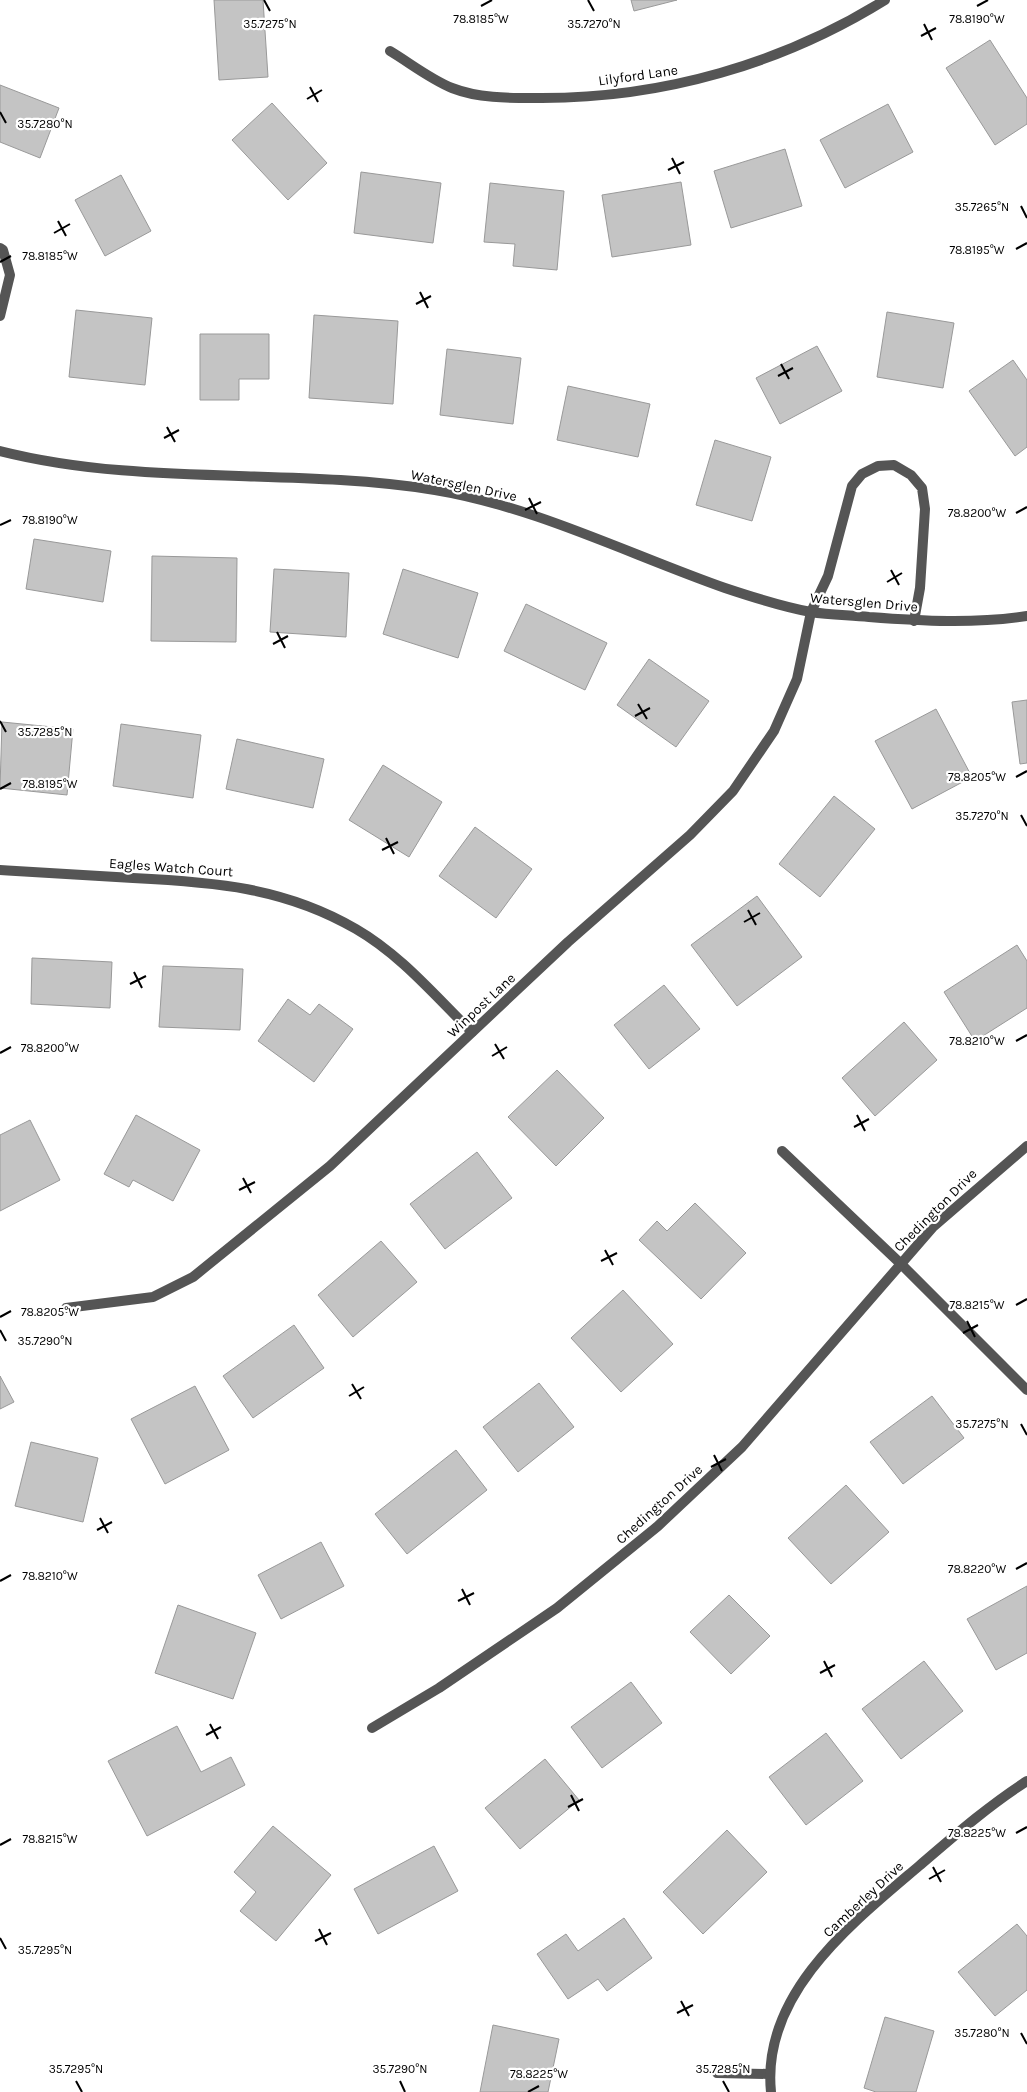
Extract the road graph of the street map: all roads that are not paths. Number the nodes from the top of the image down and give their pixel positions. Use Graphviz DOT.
graph roads {
  1 [pos="885,0"];
  2 [pos="390,51"];
  3 [pos="0,248"];
  4 [pos="0,316"];
  5 [pos="0,451"];
  6 [pos="811,612"];
  7 [pos="1027,616"];
  8 [pos="914,621"];
  9 [pos="0,870"];
  10 [pos="472,1032"];
  11 [pos="1027,1146"];
  12 [pos="782,1151"];
  13 [pos="901,1264"];
  14 [pos="66,1308"];
  15 [pos="1027,1390"];
  16 [pos="372,1728"];
  17 [pos="1027,1781"];
  18 [pos="718,2073"];
  19 [pos="770,2074"];
  20 [pos="771,2092"];
  1 -- 2 [label="street, Lilyford Lane"];
  3 -- 4 [label="street"];
  5 -- 6 [label="street, Watersglen Drive"];
  6 -- 8 [label="street, Watersglen Drive"];
  6 -- 8 [label="street, Winpost Lane"];
  6 -- 10 [label="street, Winpost Lane"];
  7 -- 8 [label="street, Watersglen Drive"];
  9 -- 10 [label="street, Eagles Watch Court"];
  10 -- 14 [label="street, Winpost Lane"];
  11 -- 13 [label="street, Chedington Drive"];
  12 -- 13 [label="street"];
  13 -- 15 [label="street"];
  13 -- 16 [label="street, Chedington Drive"];
  17 -- 19 [label="street, Camberley Drive"];
  18 -- 19 [label="street"];
  19 -- 20 [label="street, Camberley Drive"];
}
